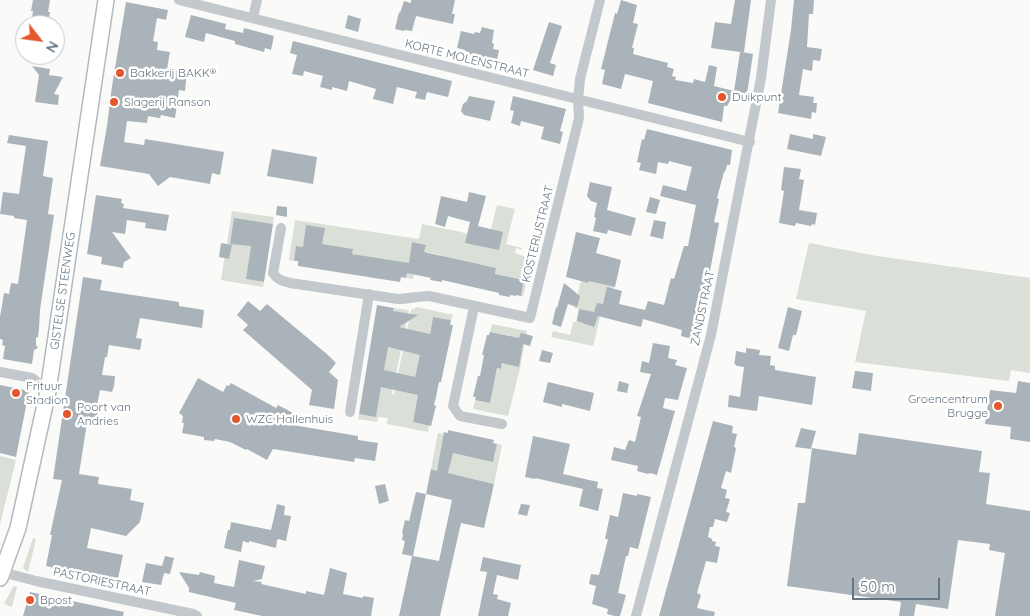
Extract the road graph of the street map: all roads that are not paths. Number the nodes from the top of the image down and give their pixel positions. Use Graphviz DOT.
graph roads {
  1 [pos="106,0"];
  2 [pos="179,0"];
  3 [pos="257,0"];
  4 [pos="600,0"];
  5 [pos="771,0"];
  6 [pos="253,18"];
  7 [pos="578,100"];
  8 [pos="750,142"];
  9 [pos="281,228"];
  10 [pos="369,294"];
  11 [pos="474,306"];
  12 [pos="0,372"];
  13 [pos="48,391"];
  14 [pos="350,412"];
  15 [pos="502,424"];
  16 [pos="1,575"];
  17 [pos="197,616"];
  18 [pos="636,616"];
  1 -- 13 [label="main road, GISTELSE STEENWEG"];
  2 -- 6 [label="street, KORTE MOLENSTRAAT"];
  3 -- 6 [label="street"];
  4 -- 7 [label="street"];
  5 -- 8 [label="street, ZANDSTRAAT"];
  6 -- 7 [label="street, KORTE MOLENSTRAAT"];
  7 -- 8 [label="street, KORTE MOLENSTRAAT"];
  7 -- 11 [label="street, KOSTERIJSTRAAT"];
  8 -- 18 [label="street, ZANDSTRAAT"];
  9 -- 10 [label="street, KOSTERIJSTRAAT"];
  10 -- 11 [label="street, KOSTERIJSTRAAT"];
  10 -- 14 [label="street"];
  11 -- 15 [label="street"];
  12 -- 13 [label="street"];
  13 -- 16 [label="main road, GISTELSE STEENWEG"];
  16 -- 17 [label="street, PASTORIESTRAAT"];
}
